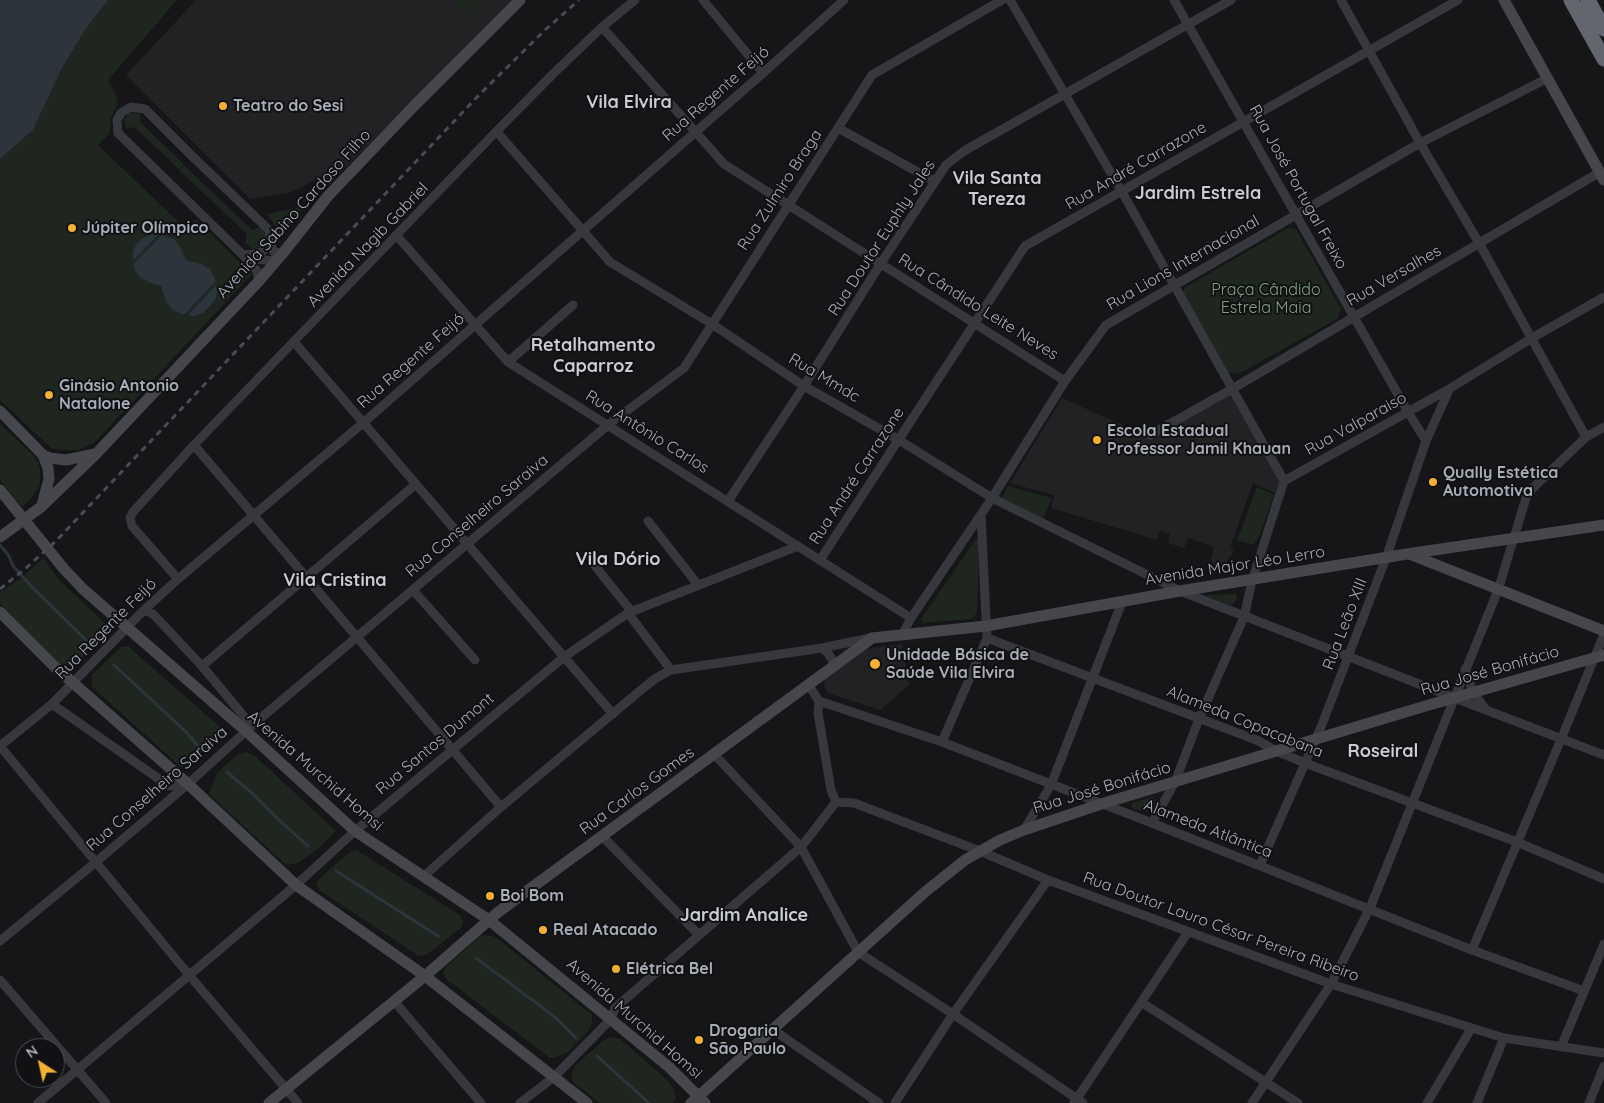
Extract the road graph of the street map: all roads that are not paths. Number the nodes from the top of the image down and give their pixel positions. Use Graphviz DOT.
graph roads {
  1 [pos="520,0"];
  2 [pos="635,0"];
  3 [pos="703,0"];
  4 [pos="844,0"];
  5 [pos="1002,0"];
  6 [pos="1010,0"];
  7 [pos="1174,0"];
  8 [pos="1230,0"];
  9 [pos="1341,0"];
  10 [pos="1458,0"];
  11 [pos="1504,0"];
  12 [pos="1571,0"];
  13 [pos="1588,0"];
  14 [pos="1187,24"];
  15 [pos="602,28"];
  16 [pos="1604,29"];
  17 [pos="1370,50"];
  18 [pos="1604,59"];
  19 [pos="763,73"];
  20 [pos="1548,78"];
  21 [pos="1064,94"];
  22 [pos="1244,122"];
  23 [pos="838,128"];
  24 [pos="497,132"];
  25 [pos="696,132"];
  26 [pos="1420,143"];
  27 [pos="1602,176"];
  28 [pos="934,181"];
  29 [pos="1122,192"];
  30 [pos="788,204"];
  31 [pos="1296,216"];
  32 [pos="584,230"];
  33 [pos="397,236"];
  34 [pos="270,238"];
  35 [pos="1479,243"];
  36 [pos="243,255"];
  37 [pos="280,257"];
  38 [pos="881,263"];
  39 [pos="258,281"];
  40 [pos="1175,286"];
  41 [pos="1604,297"];
  42 [pos="573,305"];
  43 [pos="1354,317"];
  44 [pos="975,323"];
  45 [pos="712,324"];
  46 [pos="475,325"];
  47 [pos="1532,338"];
  48 [pos="294,343"];
  49 [pos="508,362"];
  50 [pos="1065,381"];
  51 [pos="804,386"];
  52 [pos="1232,389"];
  53 [pos="1449,389"];
  54 [pos="0,411"];
  55 [pos="1408,412"];
  56 [pos="363,423"];
  57 [pos="608,425"];
  58 [pos="1604,427"];
  59 [pos="1150,435"];
  60 [pos="1586,437"];
  61 [pos="899,440"];
  62 [pos="1426,441"];
  63 [pos="194,445"];
  64 [pos="96,454"];
  65 [pos="42,455"];
  66 [pos="1284,481"];
  67 [pos="416,484"];
  68 [pos="0,490"];
  69 [pos="992,498"];
  70 [pos="728,502"];
  71 [pos="41,507"];
  72 [pos="981,514"];
  73 [pos="253,515"];
  74 [pos="648,521"];
  75 [pos="1604,525"];
  76 [pos="2,536"];
  77 [pos="1514,538"];
  78 [pos="467,544"];
  79 [pos="798,546"];
  80 [pos="1407,554"];
  81 [pos="1386,558"];
  82 [pos="820,560"];
  83 [pos="595,566"];
  84 [pos="306,578"];
  85 [pos="178,579"];
  86 [pos="1252,581"];
  87 [pos="698,586"];
  88 [pos="413,590"];
  89 [pos="1498,590"];
  90 [pos="1180,591"];
  91 [pos="1122,602"];
  92 [pos="144,610"];
  93 [pos="630,613"];
  94 [pos="1,614"];
  95 [pos="1244,617"];
  96 [pos="911,618"];
  97 [pos="986,626"];
  98 [pos="1604,632"];
  99 [pos="902,635"];
  100 [pos="357,638"];
  101 [pos="872,638"];
  102 [pos="987,638"];
  103 [pos="822,648"];
  104 [pos="1350,656"];
  105 [pos="1599,656"];
  106 [pos="564,657"];
  107 [pos="475,660"];
  108 [pos="835,664"];
  109 [pos="202,666"];
  110 [pos="1465,669"];
  111 [pos="672,670"];
  112 [pos="1094,678"];
  113 [pos="808,684"];
  114 [pos="1473,692"];
  115 [pos="1454,698"];
  116 [pos="819,702"];
  117 [pos="52,704"];
  118 [pos="1486,710"];
  119 [pos="613,714"];
  120 [pos="1199,719"];
  121 [pos="249,729"];
  122 [pos="1562,738"];
  123 [pos="1316,739"];
  124 [pos="942,742"];
  125 [pos="0,746"];
  126 [pos="452,750"];
  127 [pos="1276,751"];
  128 [pos="714,754"];
  129 [pos="1604,755"];
  130 [pos="1305,764"];
  131 [pos="1175,782"];
  132 [pos="188,784"];
  133 [pos="1051,785"];
  134 [pos="836,802"];
  135 [pos="1412,802"];
  136 [pos="1101,804"];
  137 [pos="501,807"];
  138 [pos="1152,823"];
  139 [pos="1024,830"];
  140 [pos="354,831"];
  141 [pos="603,837"];
  142 [pos="1517,842"];
  143 [pos="801,847"];
  144 [pos="980,851"];
  145 [pos="96,862"];
  146 [pos="1260,865"];
  147 [pos="423,877"];
  148 [pos="1604,879"];
  149 [pos="1048,880"];
  150 [pos="296,884"];
  151 [pos="1370,908"];
  152 [pos="489,920"];
  153 [pos="1188,932"];
  154 [pos="699,935"];
  155 [pos="0,941"];
  156 [pos="1604,944"];
  157 [pos="1472,950"];
  158 [pos="858,952"];
  159 [pos="189,976"];
  160 [pos="425,976"];
  161 [pos="0,980"];
  162 [pos="1331,984"];
  163 [pos="1584,991"];
  164 [pos="394,1001"];
  165 [pos="1141,1002"];
  166 [pos="953,1014"];
  167 [pos="611,1019"];
  168 [pos="1471,1028"];
  169 [pos="772,1029"];
  170 [pos="1504,1038"];
  171 [pos="1561,1047"];
  172 [pos="1604,1053"];
  173 [pos="1604,1066"];
  174 [pos="77,1070"];
  175 [pos="554,1077"];
  176 [pos="1266,1082"];
  177 [pos="286,1089"];
  178 [pos="698,1101"];
  179 [pos="1078,1102"];
  180 [pos="38,1103"];
  181 [pos="106,1103"];
  182 [pos="269,1103"];
  183 [pos="298,1103"];
  184 [pos="481,1103"];
  185 [pos="520,1103"];
  186 [pos="587,1103"];
  187 [pos="879,1103"];
  188 [pos="895,1103"];
  189 [pos="1252,1103"];
  190 [pos="1298,1103"];
  191 [pos="1427,1103"];
  192 [pos="1477,1103"];
  193 [pos="1589,1103"];
  1 -- 37 [label="main road, Avenida Sabino Cardoso Filho"];
  2 -- 15 [label="street, Avenida Nagib Gabriel"];
  3 -- 19 [label="street"];
  4 -- 19 [label="street, Rua Regente Feijó"];
  5 -- 23 [label="street, Rua Zulmiro Braga"];
  6 -- 21 [label="street"];
  7 -- 14 [label="street, Rua José Portugal Freixo"];
  8 -- 14 [label="street, Rua Doutor Euphly Jales"];
  9 -- 17 [label="street"];
  10 -- 17 [label="street, Rua André Carrazone"];
  11 -- 20 [label="main road"];
  12 -- 18 [label="highway"];
  13 -- 16 [label="highway"];
  14 -- 21 [label="street, Rua Doutor Euphly Jales"];
  14 -- 22 [label="street, Rua José Portugal Freixo"];
  15 -- 24 [label="street, Avenida Nagib Gabriel"];
  15 -- 25 [label="street, Rua Cândido Leite Neves"];
  17 -- 22 [label="street, Rua André Carrazone"];
  17 -- 26 [label="street"];
  19 -- 25 [label="street, Rua Regente Feijó"];
  20 -- 26 [label="street, Rua Lions Internacional"];
  20 -- 27 [label="main road"];
  21 -- 28 [label="street, Rua Doutor Euphly Jales"];
  21 -- 29 [label="street"];
  22 -- 29 [label="street, Rua André Carrazone"];
  22 -- 31 [label="street, Rua José Portugal Freixo"];
  23 -- 28 [label="street"];
  23 -- 30 [label="street, Rua Zulmiro Braga"];
  24 -- 32 [label="street, Rua Mmdc"];
  24 -- 33 [label="street, Avenida Nagib Gabriel"];
  25 -- 30 [label="street, Rua Cândido Leite Neves"];
  25 -- 32 [label="street, Rua Regente Feijó"];
  26 -- 31 [label="street, Rua Lions Internacional"];
  26 -- 35 [label="street"];
  27 -- 35 [label="street, Rua Versalhes"];
  28 -- 38 [label="street, Rua Doutor Euphly Jales"];
  29 -- 40 [label="street"];
  29 -- 44 [label="street, Rua André Carrazone"];
  30 -- 38 [label="street, Rua Cândido Leite Neves"];
  30 -- 45 [label="street, Rua Zulmiro Braga"];
  31 -- 40 [label="street, Rua Lions Internacional"];
  31 -- 43 [label="street, Rua José Portugal Freixo"];
  32 -- 45 [label="street, Rua Mmdc"];
  32 -- 46 [label="street, Rua Regente Feijó"];
  33 -- 46 [label="street, Rua Antônio Carlos"];
  33 -- 48 [label="street, Avenida Nagib Gabriel"];
  34 -- 36 [label="street"];
  34 -- 36 [label="street"];
  34 -- 37 [label="street"];
  35 -- 43 [label="street, Rua Versalhes"];
  35 -- 47 [label="street"];
  36 -- 37 [label="street"];
  36 -- 39 [label="street"];
  37 -- 39 [label="main road, Avenida Sabino Cardoso Filho"];
  38 -- 44 [label="street, Rua Cândido Leite Neves"];
  38 -- 51 [label="street, Rua Doutor Euphly Jales"];
  39 -- 64 [label="main road, Avenida Sabino Cardoso Filho"];
  40 -- 50 [label="street, Rua Lions Internacional"];
  40 -- 52 [label="street"];
  41 -- 47 [label="street, Rua Valparaiso"];
  42 -- 49 [label="street"];
  43 -- 52 [label="street, Rua Versalhes"];
  43 -- 55 [label="street, Rua José Portugal Freixo"];
  44 -- 50 [label="street, Rua Cândido Leite Neves"];
  44 -- 61 [label="street, Rua André Carrazone"];
  45 -- 51 [label="street, Rua Mmdc"];
  45 -- 57 [label="street, Rua Zulmiro Braga"];
  46 -- 49 [label="street, Rua Antônio Carlos"];
  46 -- 56 [label="street, Rua Regente Feijó"];
  47 -- 53 [label="street, Rua Valparaiso"];
  47 -- 60 [label="street"];
  48 -- 56 [label="street"];
  48 -- 63 [label="street, Avenida Nagib Gabriel"];
  49 -- 57 [label="street, Rua Antônio Carlos"];
  50 -- 69 [label="street, Rua Lions Internacional"];
  51 -- 61 [label="street, Rua Mmdc"];
  51 -- 70 [label="street, Rua Doutor Euphly Jales"];
  52 -- 59 [label="street, Rua Versalhes"];
  52 -- 66 [label="street"];
  53 -- 55 [label="street, Rua Valparaiso"];
  53 -- 62 [label="street, Rua Leão XIII"];
  54 -- 65 [label="main road"];
  55 -- 62 [label="street, Rua José Portugal Freixo"];
  55 -- 66 [label="street, Rua Valparaiso"];
  56 -- 67 [label="street"];
  56 -- 73 [label="street, Rua Regente Feijó"];
  57 -- 70 [label="street, Rua Antônio Carlos"];
  57 -- 78 [label="street, Rua Conselheiro Saraiva"];
  58 -- 60 [label="street"];
  60 -- 77 [label="street"];
  61 -- 69 [label="street, Rua Mmdc"];
  61 -- 82 [label="street, Rua André Carrazone"];
  62 -- 81 [label="street, Rua Leão XIII"];
  63 -- 73 [label="street"];
  63 -- 85 [label="street, Avenida Nagib Gabriel"];
  64 -- 65 [label="main road"];
  64 -- 71 [label="main road, Avenida Sabino Cardoso Filho"];
  65 -- 71 [label="main road"];
  66 -- 86 [label="street"];
  67 -- 78 [label="street"];
  67 -- 84 [label="street"];
  68 -- 121 [label="main road, Avenida Murchid Homsi"];
  69 -- 72 [label="street, Rua Lions Internacional"];
  69 -- 90 [label="street, Rua Mmdc"];
  70 -- 79 [label="street, Rua Antônio Carlos"];
  71 -- 76 [label="main road, Avenida Sabino Cardoso Filho"];
  72 -- 96 [label="street, Rua Lions Internacional"];
  72 -- 97 [label="street"];
  73 -- 84 [label="street"];
  73 -- 85 [label="street, Rua Regente Feijó"];
  74 -- 87 [label="street"];
  75 -- 77 [label="main road, Avenida Major Léo Lerro"];
  77 -- 80 [label="main road, Avenida Major Léo Lerro"];
  77 -- 89 [label="street"];
  78 -- 88 [label="street, Rua Conselheiro Saraiva"];
  78 -- 106 [label="street"];
  79 -- 82 [label="street, Rua Antônio Carlos"];
  79 -- 87 [label="street, Rua Santos Dumont"];
  80 -- 81 [label="main road, Avenida Major Léo Lerro"];
  80 -- 89 [label="main road"];
  81 -- 86 [label="main road, Avenida Major Léo Lerro"];
  81 -- 104 [label="street, Rua Leão XIII"];
  82 -- 96 [label="street, Rua Antônio Carlos"];
  83 -- 93 [label="street"];
  84 -- 100 [label="street"];
  84 -- 109 [label="street"];
  85 -- 92 [label="street, Rua Regente Feijó"];
  86 -- 90 [label="main road, Avenida Major Léo Lerro"];
  86 -- 95 [label="street"];
  87 -- 93 [label="street, Rua Santos Dumont"];
  88 -- 100 [label="street, Rua Conselheiro Saraiva"];
  88 -- 107 [label="street"];
  89 -- 98 [label="main road"];
  89 -- 110 [label="street"];
  90 -- 91 [label="main road, Avenida Major Léo Lerro"];
  90 -- 95 [label="street, Rua Mmdc"];
  91 -- 97 [label="main road, Avenida Major Léo Lerro"];
  91 -- 112 [label="street"];
  92 -- 109 [label="street"];
  92 -- 117 [label="street, Rua Regente Feijó"];
  93 -- 106 [label="street, Rua Santos Dumont"];
  93 -- 111 [label="street"];
  94 -- 132 [label="main road"];
  95 -- 104 [label="street, Rua Mmdc"];
  95 -- 120 [label="street"];
  96 -- 99 [label="street, Rua Lions Internacional"];
  97 -- 99 [label="main road, Avenida Major Léo Lerro"];
  97 -- 102 [label="street"];
  98 -- 105 [label="street"];
  99 -- 101 [label="main road, Avenida Major Léo Lerro"];
  100 -- 121 [label="street, Rua Conselheiro Saraiva"];
  100 -- 126 [label="street"];
  101 -- 103 [label="street"];
  101 -- 108 [label="main road, Rua Carlos Gomes"];
  102 -- 112 [label="street, Alameda Copacabana"];
  102 -- 124 [label="street"];
  103 -- 108 [label="street"];
  103 -- 111 [label="street"];
  104 -- 115 [label="street, Rua Mmdc"];
  104 -- 123 [label="street, Rua Leão XIII"];
  105 -- 114 [label="main road, Rua José Bonifácio"];
  105 -- 122 [label="street"];
  106 -- 119 [label="street"];
  106 -- 126 [label="street, Rua Santos Dumont"];
  108 -- 113 [label="main road, Rua Carlos Gomes"];
  109 -- 121 [label="street"];
  110 -- 114 [label="street"];
  110 -- 115 [label="street"];
  111 -- 119 [label="street"];
  112 -- 120 [label="street, Alameda Copacabana"];
  112 -- 133 [label="street"];
  113 -- 116 [label="street"];
  113 -- 128 [label="main road, Rua Carlos Gomes"];
  114 -- 115 [label="main road, Rua José Bonifácio"];
  114 -- 118 [label="street"];
  115 -- 118 [label="street, Rua Mmdc"];
  115 -- 123 [label="main road, Rua José Bonifácio"];
  115 -- 135 [label="street"];
  116 -- 124 [label="street, Alameda Atlântica"];
  116 -- 134 [label="street"];
  117 -- 125 [label="street, Rua Regente Feijó"];
  117 -- 132 [label="street"];
  118 -- 122 [label="street, Rua Mmdc"];
  119 -- 137 [label="street"];
  120 -- 127 [label="street, Alameda Copacabana"];
  120 -- 131 [label="street"];
  121 -- 132 [label="street, Rua Conselheiro Saraiva"];
  121 -- 140 [label="main road, Avenida Murchid Homsi"];
  122 -- 129 [label="street, Rua Mmdc"];
  122 -- 142 [label="street"];
  123 -- 127 [label="main road, Rua José Bonifácio"];
  123 -- 130 [label="street, Rua Leão XIII"];
  124 -- 133 [label="street, Alameda Atlântica"];
  125 -- 145 [label="street"];
  126 -- 137 [label="street"];
  126 -- 140 [label="street, Rua Santos Dumont"];
  127 -- 130 [label="street, Alameda Copacabana"];
  127 -- 131 [label="main road, Rua José Bonifácio"];
  128 -- 141 [label="main road, Rua Carlos Gomes"];
  128 -- 143 [label="street"];
  130 -- 135 [label="street, Alameda Copacabana"];
  130 -- 146 [label="street, Rua Leão XIII"];
  131 -- 136 [label="main road, Rua José Bonifácio"];
  131 -- 138 [label="street"];
  132 -- 145 [label="street, Rua Conselheiro Saraiva"];
  132 -- 150 [label="main road"];
  133 -- 136 [label="street, Alameda Atlântica"];
  133 -- 139 [label="street"];
  134 -- 143 [label="street"];
  134 -- 144 [label="street, Rua Doutor Lauro César Pereira Ribeiro"];
  135 -- 142 [label="street, Alameda Copacabana"];
  135 -- 151 [label="street"];
  136 -- 138 [label="street, Alameda Atlântica"];
  136 -- 139 [label="main road, Rua José Bonifácio"];
  137 -- 147 [label="street"];
  138 -- 146 [label="street, Alameda Atlântica"];
  139 -- 144 [label="main road, Rua José Bonifácio"];
  140 -- 147 [label="main road, Avenida Murchid Homsi"];
  140 -- 150 [label="street, Rua Santos Dumont"];
  141 -- 152 [label="main road, Rua Carlos Gomes"];
  141 -- 154 [label="street"];
  142 -- 148 [label="street, Alameda Copacabana"];
  142 -- 157 [label="street"];
  143 -- 154 [label="street"];
  143 -- 158 [label="street"];
  144 -- 149 [label="street, Rua Doutor Lauro César Pereira Ribeiro"];
  144 -- 158 [label="main road, Rua José Bonifácio"];
  145 -- 155 [label="street, Rua Conselheiro Saraiva"];
  145 -- 159 [label="street"];
  146 -- 151 [label="street, Alameda Atlântica"];
  147 -- 152 [label="main road, Avenida Murchid Homsi"];
  149 -- 153 [label="street, Rua Doutor Lauro César Pereira Ribeiro"];
  149 -- 166 [label="street"];
  150 -- 159 [label="street, Rua Santos Dumont"];
  150 -- 160 [label="main road"];
  151 -- 157 [label="street, Alameda Atlântica"];
  151 -- 162 [label="street"];
  152 -- 160 [label="main road, Rua Carlos Gomes"];
  152 -- 167 [label="main road, Avenida Murchid Homsi"];
  153 -- 162 [label="street, Rua Doutor Lauro César Pereira Ribeiro"];
  153 -- 165 [label="street"];
  154 -- 167 [label="street"];
  156 -- 163 [label="street"];
  157 -- 163 [label="street, Alameda Atlântica"];
  158 -- 166 [label="street"];
  158 -- 169 [label="main road, Rua José Bonifácio"];
  159 -- 174 [label="street, Rua Santos Dumont"];
  159 -- 177 [label="street"];
  160 -- 164 [label="main road, Rua Carlos Gomes"];
  160 -- 175 [label="main road"];
  161 -- 174 [label="street"];
  162 -- 168 [label="street, Rua Doutor Lauro César Pereira Ribeiro"];
  162 -- 176 [label="street"];
  163 -- 171 [label="street"];
  164 -- 177 [label="main road, Rua Carlos Gomes"];
  164 -- 184 [label="street"];
  165 -- 176 [label="street"];
  165 -- 179 [label="street"];
  166 -- 179 [label="street"];
  166 -- 188 [label="street"];
  167 -- 175 [label="street"];
  167 -- 178 [label="main road, Avenida Murchid Homsi"];
  168 -- 170 [label="street, Rua Doutor Lauro César Pereira Ribeiro"];
  168 -- 191 [label="street"];
  169 -- 178 [label="main road, Rua José Bonifácio"];
  169 -- 187 [label="street"];
  170 -- 171 [label="street, Rua Doutor Lauro César Pereira Ribeiro"];
  170 -- 192 [label="street"];
  171 -- 172 [label="street, Rua Doutor Lauro César Pereira Ribeiro"];
  173 -- 193 [label="street"];
  174 -- 180 [label="street, Rua Santos Dumont"];
  174 -- 181 [label="street"];
  175 -- 185 [label="street"];
  175 -- 186 [label="main road"];
  176 -- 189 [label="street"];
  176 -- 190 [label="street"];
  177 -- 182 [label="main road, Rua Carlos Gomes"];
  177 -- 183 [label="street"];
}
